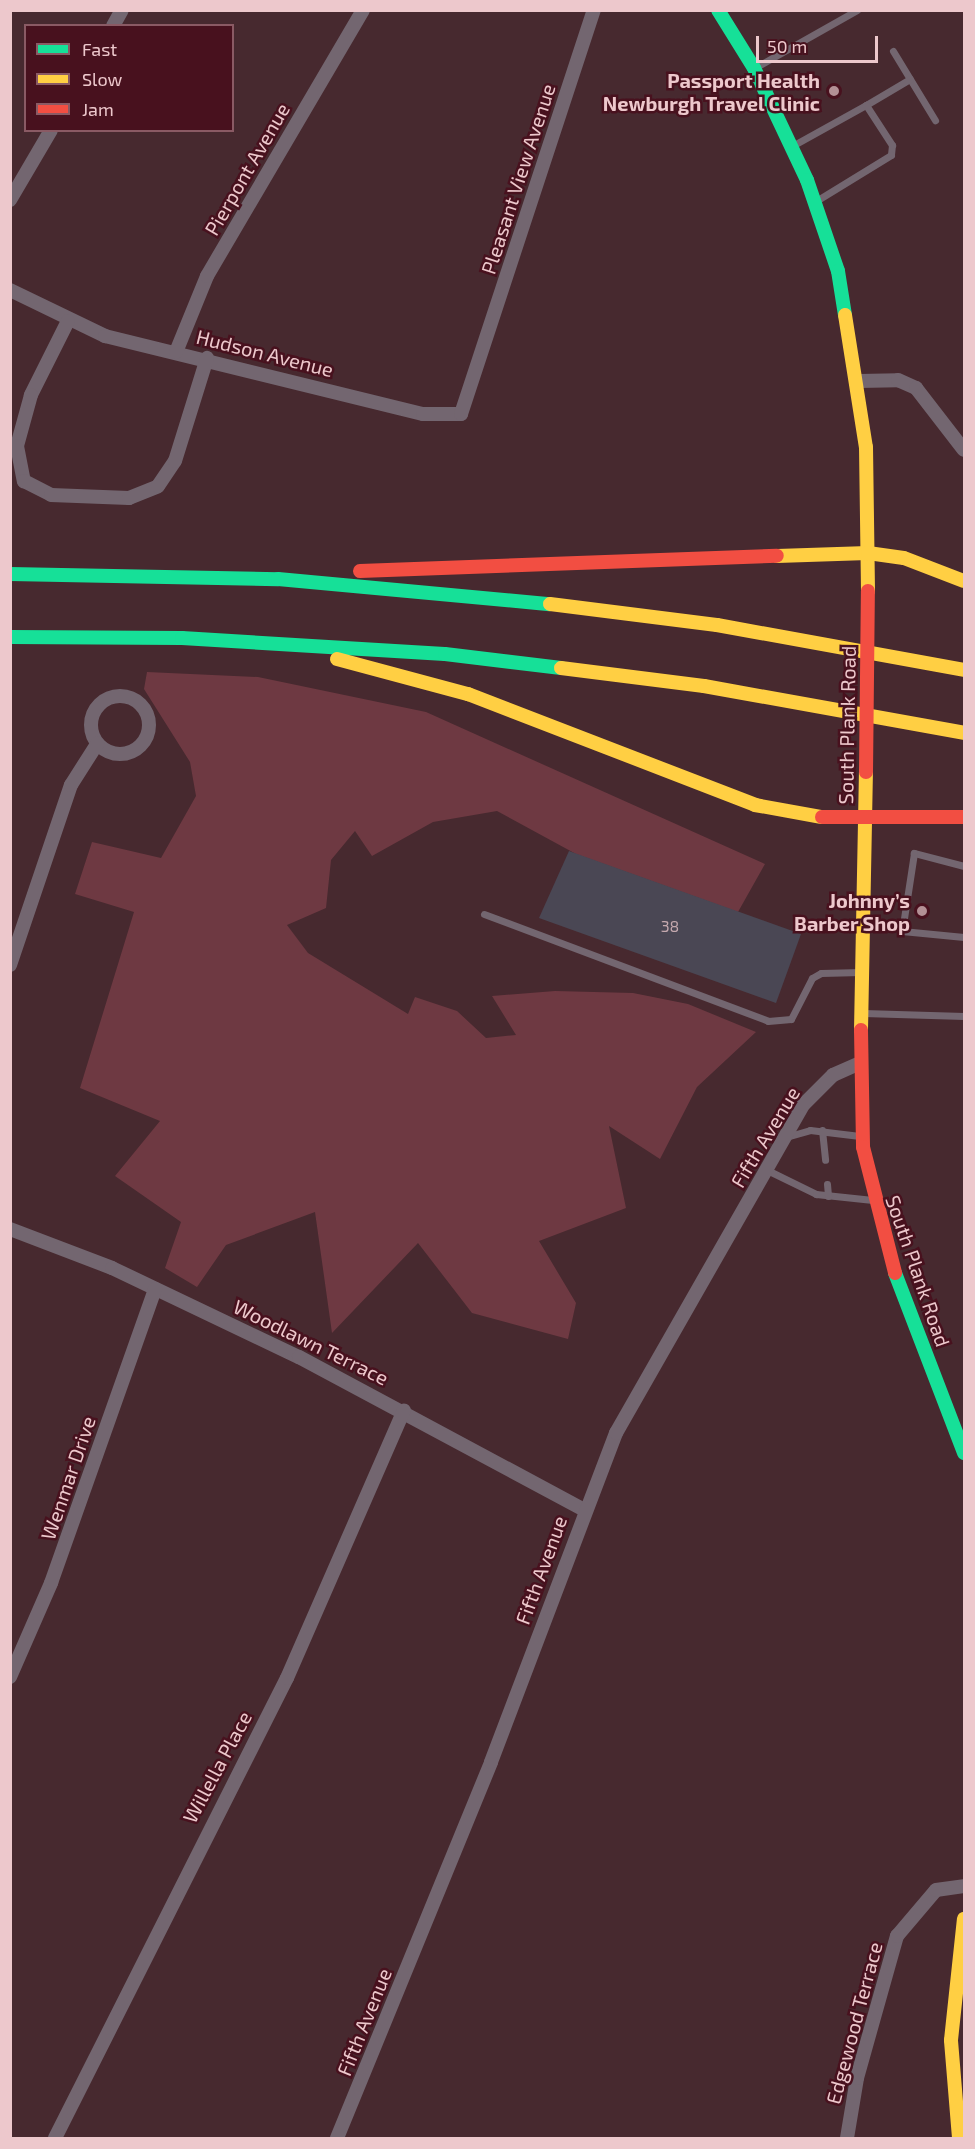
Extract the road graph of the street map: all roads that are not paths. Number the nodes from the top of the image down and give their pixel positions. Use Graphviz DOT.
graph roads {
  1 [pos="122,10"];
  2 [pos="363,10"];
  3 [pos="594,10"];
  4 [pos="718,10"];
  5 [pos="857,10"];
  6 [pos="114,24"];
  7 [pos="893,51"];
  8 [pos="754,68"];
  9 [pos="910,79"];
  10 [pos="866,105"];
  11 [pos="935,120"];
  12 [pos="50,132"];
  13 [pos="791,147"];
  14 [pos="10,200"];
  15 [pos="816,201"];
  16 [pos="10,290"];
  17 [pos="68,321"];
  18 [pos="176,352"];
  19 [pos="207,358"];
  20 [pos="480,360"];
  21 [pos="859,381"];
  22 [pos="964,450"];
  23 [pos="868,553"];
  24 [pos="10,574"];
  25 [pos="185,576"];
  26 [pos="964,581"];
  27 [pos="10,637"];
  28 [pos="182,638"];
  29 [pos="964,670"];
  30 [pos="964,734"];
  31 [pos="97,744"];
  32 [pos="865,816"];
  33 [pos="964,817"];
  34 [pos="964,866"];
  35 [pos="484,914"];
  36 [pos="964,937"];
  37 [pos="10,965"];
  38 [pos="861,972"];
  39 [pos="861,1013"];
  40 [pos="964,1016"];
  41 [pos="860,1063"];
  42 [pos="822,1130"];
  43 [pos="863,1137"];
  44 [pos="784,1138"];
  45 [pos="825,1160"];
  46 [pos="766,1170"];
  47 [pos="827,1184"];
  48 [pos="828,1196"];
  49 [pos="873,1200"];
  50 [pos="10,1229"];
  51 [pos="155,1289"];
  52 [pos="404,1410"];
  53 [pos="964,1453"];
  54 [pos="584,1510"];
  55 [pos="10,1677"];
  56 [pos="964,1886"];
  57 [pos="964,1919"];
  58 [pos="55,2139"];
  59 [pos="337,2139"];
  60 [pos="847,2139"];
  61 [pos="958,2139"];
  1 -- 6 [label="street"];
  2 -- 18 [label="street, Pierpont Avenue"];
  3 -- 20 [label="street, Pleasant View Avenue"];
  4 -- 8 [label="main road, South Plank Road"];
  5 -- 8 [label="lane"];
  7 -- 9 [label="lane"];
  8 -- 13 [label="main road, South Plank Road"];
  9 -- 10 [label="lane"];
  9 -- 11 [label="lane"];
  10 -- 13 [label="lane"];
  10 -- 15 [label="lane"];
  12 -- 14 [label="street"];
  13 -- 15 [label="main road, South Plank Road"];
  15 -- 21 [label="main road, South Plank Road"];
  16 -- 17 [label="street, Hudson Avenue"];
  17 -- 18 [label="street, Hudson Avenue"];
  17 -- 19 [label="street"];
  18 -- 19 [label="street, Hudson Avenue"];
  19 -- 20 [label="street, Hudson Avenue"];
  21 -- 22 [label="street"];
  21 -- 23 [label="main road, South Plank Road"];
  23 -- 25 [label="main road"];
  23 -- 26 [label="main road"];
  23 -- 32 [label="main road, South Plank Road, bridge"];
  24 -- 25 [label="main road"];
  25 -- 29 [label="main road"];
  27 -- 28 [label="main road"];
  28 -- 30 [label="main road"];
  28 -- 32 [label="main road"];
  31 -- 31 [label="street"];
  31 -- 37 [label="street"];
  32 -- 33 [label="main road"];
  32 -- 38 [label="main road, South Plank Road"];
  34 -- 36 [label="lane"];
  35 -- 38 [label="lane"];
  38 -- 39 [label="main road, South Plank Road"];
  39 -- 40 [label="lane"];
  39 -- 41 [label="main road, South Plank Road"];
  41 -- 43 [label="main road, South Plank Road"];
  41 -- 44 [label="street, Fifth Avenue"];
  42 -- 43 [label="lane"];
  42 -- 44 [label="lane"];
  42 -- 45 [label="lane"];
  43 -- 49 [label="main road, South Plank Road"];
  44 -- 46 [label="street, Fifth Avenue"];
  46 -- 48 [label="lane"];
  46 -- 54 [label="street, Fifth Avenue"];
  47 -- 48 [label="lane"];
  48 -- 49 [label="lane"];
  49 -- 53 [label="main road, South Plank Road"];
  50 -- 51 [label="street, Woodlawn Terrace"];
  51 -- 52 [label="street, Woodlawn Terrace"];
  51 -- 55 [label="street, Wenmar Drive"];
  52 -- 54 [label="street, Woodlawn Terrace"];
  52 -- 58 [label="street, Willella Place"];
  54 -- 59 [label="street, Fifth Avenue"];
  56 -- 60 [label="street, Edgewood Terrace"];
  57 -- 61 [label="main road"];
}
